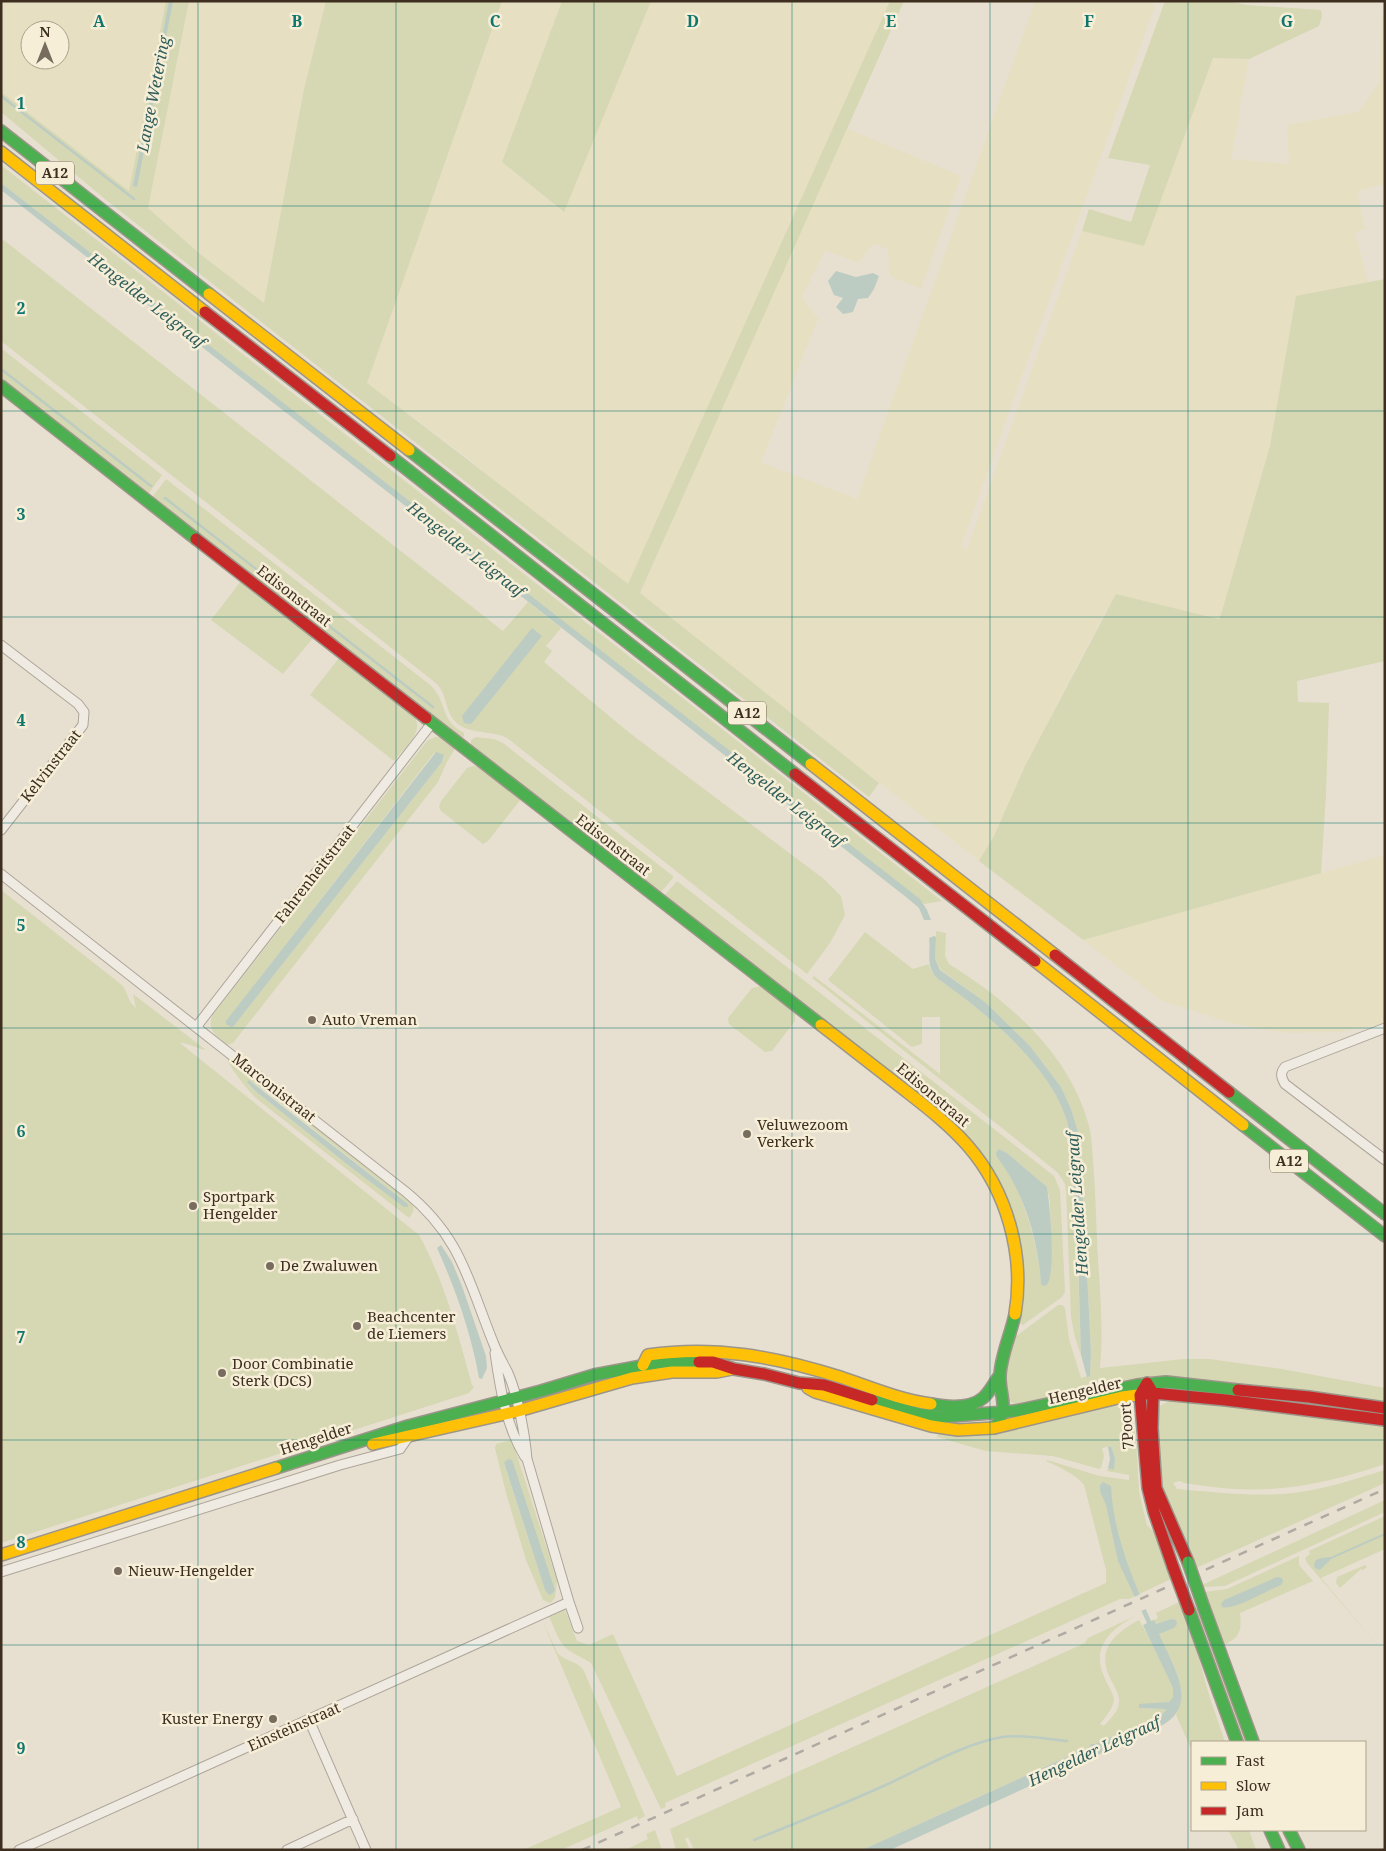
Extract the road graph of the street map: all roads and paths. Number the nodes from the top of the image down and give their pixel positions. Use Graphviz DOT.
graph roads {
  1 [pos="1,131"];
  2 [pos="1,152"];
  3 [pos="1,386"];
  4 [pos="1,645"];
  5 [pos="432,723"];
  6 [pos="1,830"];
  7 [pos="1,874"];
  8 [pos="197,1026"];
  9 [pos="1385,1028"];
  10 [pos="1385,1160"];
  11 [pos="1385,1214"];
  12 [pos="1385,1236"];
  13 [pos="643,1365"];
  14 [pos="734,1369"];
  15 [pos="1000,1376"];
  16 [pos="799,1383"];
  17 [pos="1150,1388"];
  18 [pos="1140,1395"];
  19 [pos="510,1399"];
  20 [pos="980,1400"];
  21 [pos="1004,1408"];
  22 [pos="1385,1408"];
  23 [pos="512,1412"];
  24 [pos="1385,1420"];
  25 [pos="994,1428"];
  26 [pos="409,1436"];
  27 [pos="1,1555"];
  28 [pos="1,1560"];
  29 [pos="1,1572"];
  30 [pos="569,1602"];
  31 [pos="578,1628"];
  32 [pos="309,1720"];
  33 [pos="1237,1741"];
  34 [pos="1253,1741"];
  35 [pos="353,1819"];
  36 [pos="1270,1831"];
  37 [pos="1290,1831"];
  38 [pos="19,1850"];
  39 [pos="287,1850"];
  40 [pos="366,1850"];
  41 [pos="1280,1850"];
  42 [pos="1299,1850"];
  1 -- 11 [label="main road, A12"];
  2 -- 12 [label="main road, A12"];
  3 -- 5 [label="main road, Edisonstraat"];
  4 -- 6 [label="street, Kelvinstraat"];
  5 -- 8 [label="street, Fahrenheitstraat"];
  5 -- 15 [label="main road, Edisonstraat"];
  7 -- 8 [label="street, Marconistraat"];
  8 -- 19 [label="street, Marconistraat"];
  9 -- 10 [label="street"];
  13 -- 14 [label="main road, Hengelder"];
  13 -- 19 [label="main road, Hengelder"];
  13 -- 20 [label="main road, Hengelder"];
  14 -- 16 [label="main road, Hengelder"];
  14 -- 23 [label="main road, Hengelder"];
  15 -- 20 [label="main road"];
  15 -- 21 [label="main road, Edisonstraat"];
  16 -- 21 [label="main road, Hengelder"];
  16 -- 25 [label="main road, Hengelder"];
  17 -- 18 [label="main road, 7Poort"];
  17 -- 21 [label="main road, Hengelder"];
  17 -- 22 [label="main road, Hengelder"];
  17 -- 24 [label="main road, Hengelder"];
  17 -- 34 [label="main road, 7Poort, bridge"];
  18 -- 25 [label="main road, Hengelder"];
  18 -- 33 [label="main road, 7Poort, bridge"];
  19 -- 23 [label="street, Marconistraat"];
  19 -- 27 [label="main road, Hengelder"];
  20 -- 21 [label="main road, Hengelder"];
  21 -- 25 [label="main road"];
  23 -- 26 [label="main road, Hengelder"];
  23 -- 30 [label="street"];
  26 -- 28 [label="main road, Hengelder"];
  26 -- 29 [label="street, Hengelder"];
  30 -- 31 [label="street"];
  30 -- 32 [label="street, Einsteinstraat"];
  32 -- 35 [label="street"];
  32 -- 38 [label="street, Einsteinstraat"];
  35 -- 39 [label="street"];
  35 -- 40 [label="street"];
  36 -- 41 [label="main road"];
  37 -- 42 [label="main road"];
}
